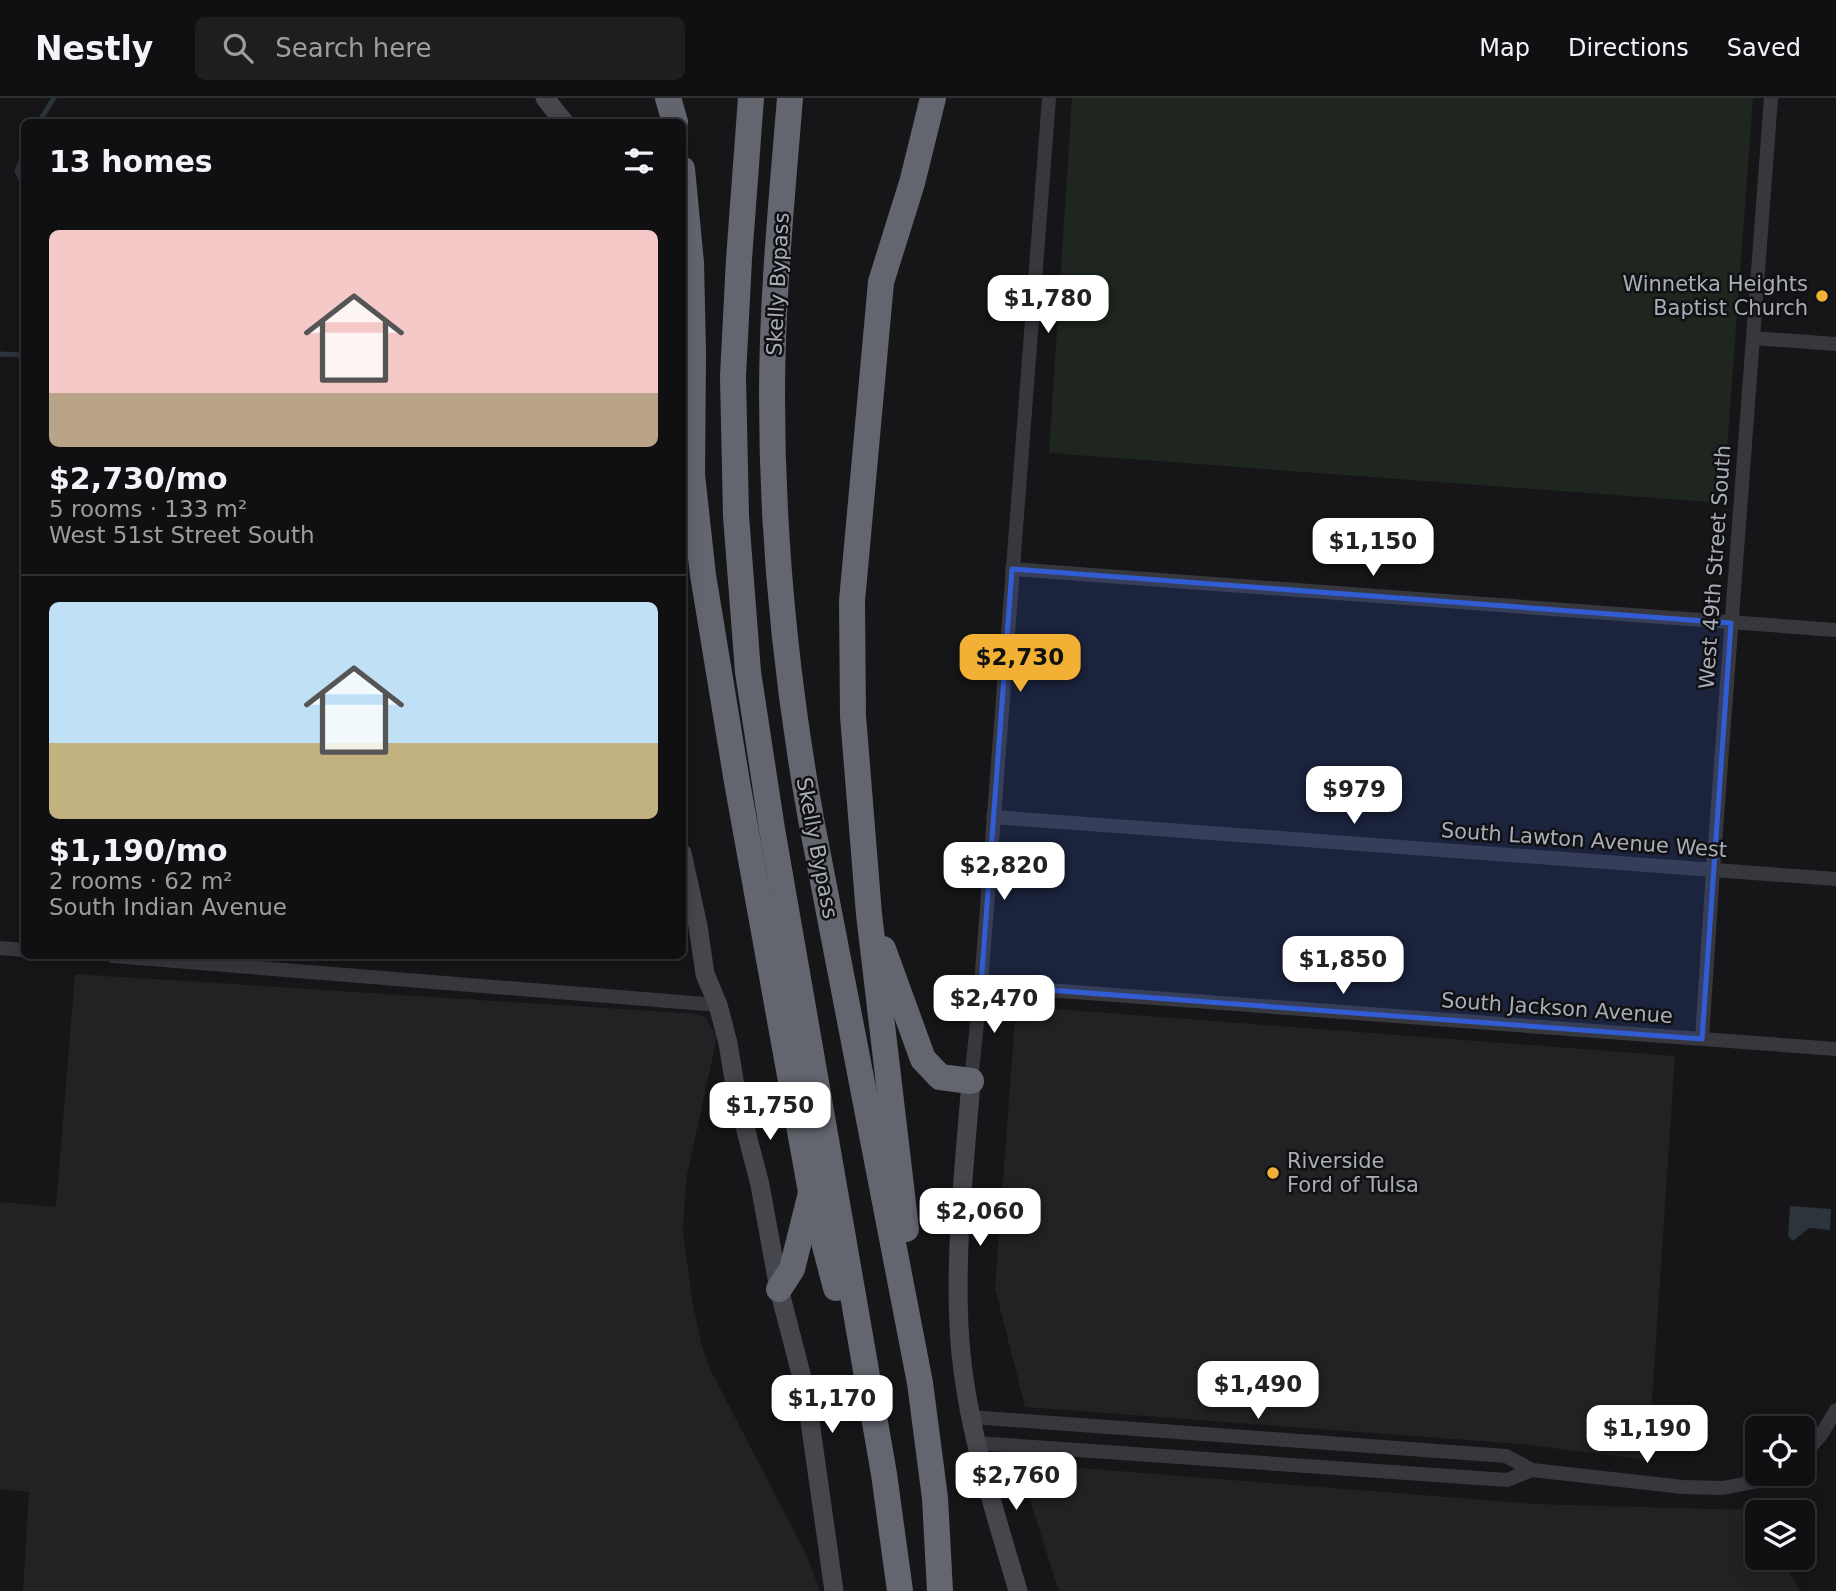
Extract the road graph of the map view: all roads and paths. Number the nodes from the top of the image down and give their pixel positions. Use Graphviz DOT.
graph roads {
  1 [pos="545,98"];
  2 [pos="668,98"];
  3 [pos="751,98"];
  4 [pos="790,98"];
  5 [pos="933,98"];
  6 [pos="1049,98"];
  7 [pos="1771,98"];
  8 [pos="562,119"];
  9 [pos="674,119"];
  10 [pos="686,211"];
  11 [pos="1753,338"];
  12 [pos="1836,344"];
  13 [pos="1012,569"];
  14 [pos="1731,623"];
  15 [pos="1836,630"];
  16 [pos="993,817"];
  17 [pos="1713,870"];
  18 [pos="686,871"];
  19 [pos="1836,879"];
  20 [pos="869,914"];
  21 [pos="0,948"];
  22 [pos="21,950"];
  23 [pos="151,959"];
  24 [pos="981,985"];
  25 [pos="718,1004"];
  26 [pos="1703,1039"];
  27 [pos="1836,1049"];
  28 [pos="971,1081"];
  29 [pos="811,1192"];
  30 [pos="779,1289"];
  31 [pos="920,1383"];
  32 [pos="1836,1410"];
  33 [pos="971,1417"];
  34 [pos="1169,1433"];
  35 [pos="1815,1442"];
  36 [pos="976,1443"];
  37 [pos="1167,1457"];
  38 [pos="1532,1470"];
  39 [pos="884,1474"];
  40 [pos="1745,1483"];
  41 [pos="834,1591"];
  42 [pos="900,1591"];
  43 [pos="940,1591"];
  44 [pos="1018,1591"];
  1 -- 8 [label="street"];
  2 -- 9 [label="highway"];
  3 -- 39 [label="highway, Skelly Bypass"];
  4 -- 31 [label="highway, Skelly Bypass"];
  5 -- 20 [label="highway"];
  6 -- 13 [label="street"];
  7 -- 11 [label="street, West 49th Street South"];
  10 -- 29 [label="highway"];
  11 -- 12 [label="street"];
  11 -- 14 [label="street, West 49th Street South"];
  13 -- 14 [label="street"];
  13 -- 16 [label="street"];
  14 -- 15 [label="street"];
  14 -- 17 [label="street, West 49th Street South"];
  16 -- 17 [label="street, South Lawton Avenue West"];
  16 -- 24 [label="street"];
  17 -- 19 [label="street, South Lawton Avenue West"];
  17 -- 26 [label="street, West 49th Street South"];
  18 -- 25 [label="street"];
  20 -- 28 [label="highway"];
  20 -- 31 [label="highway"];
  21 -- 22 [label="street"];
  23 -- 25 [label="street"];
  24 -- 26 [label="street, South Jackson Avenue"];
  24 -- 28 [label="street"];
  25 -- 30 [label="street"];
  26 -- 27 [label="street, South Jackson Avenue"];
  28 -- 33 [label="street"];
  29 -- 30 [label="highway"];
  29 -- 39 [label="highway"];
  30 -- 41 [label="street"];
  31 -- 43 [label="highway, Skelly Bypass"];
  32 -- 35 [label="street"];
  33 -- 34 [label="street"];
  33 -- 36 [label="street"];
  34 -- 37 [label="street"];
  34 -- 38 [label="street"];
  36 -- 37 [label="street"];
  36 -- 44 [label="street"];
  37 -- 38 [label="street"];
  38 -- 40 [label="street"];
  39 -- 42 [label="highway, Skelly Bypass"];
}
